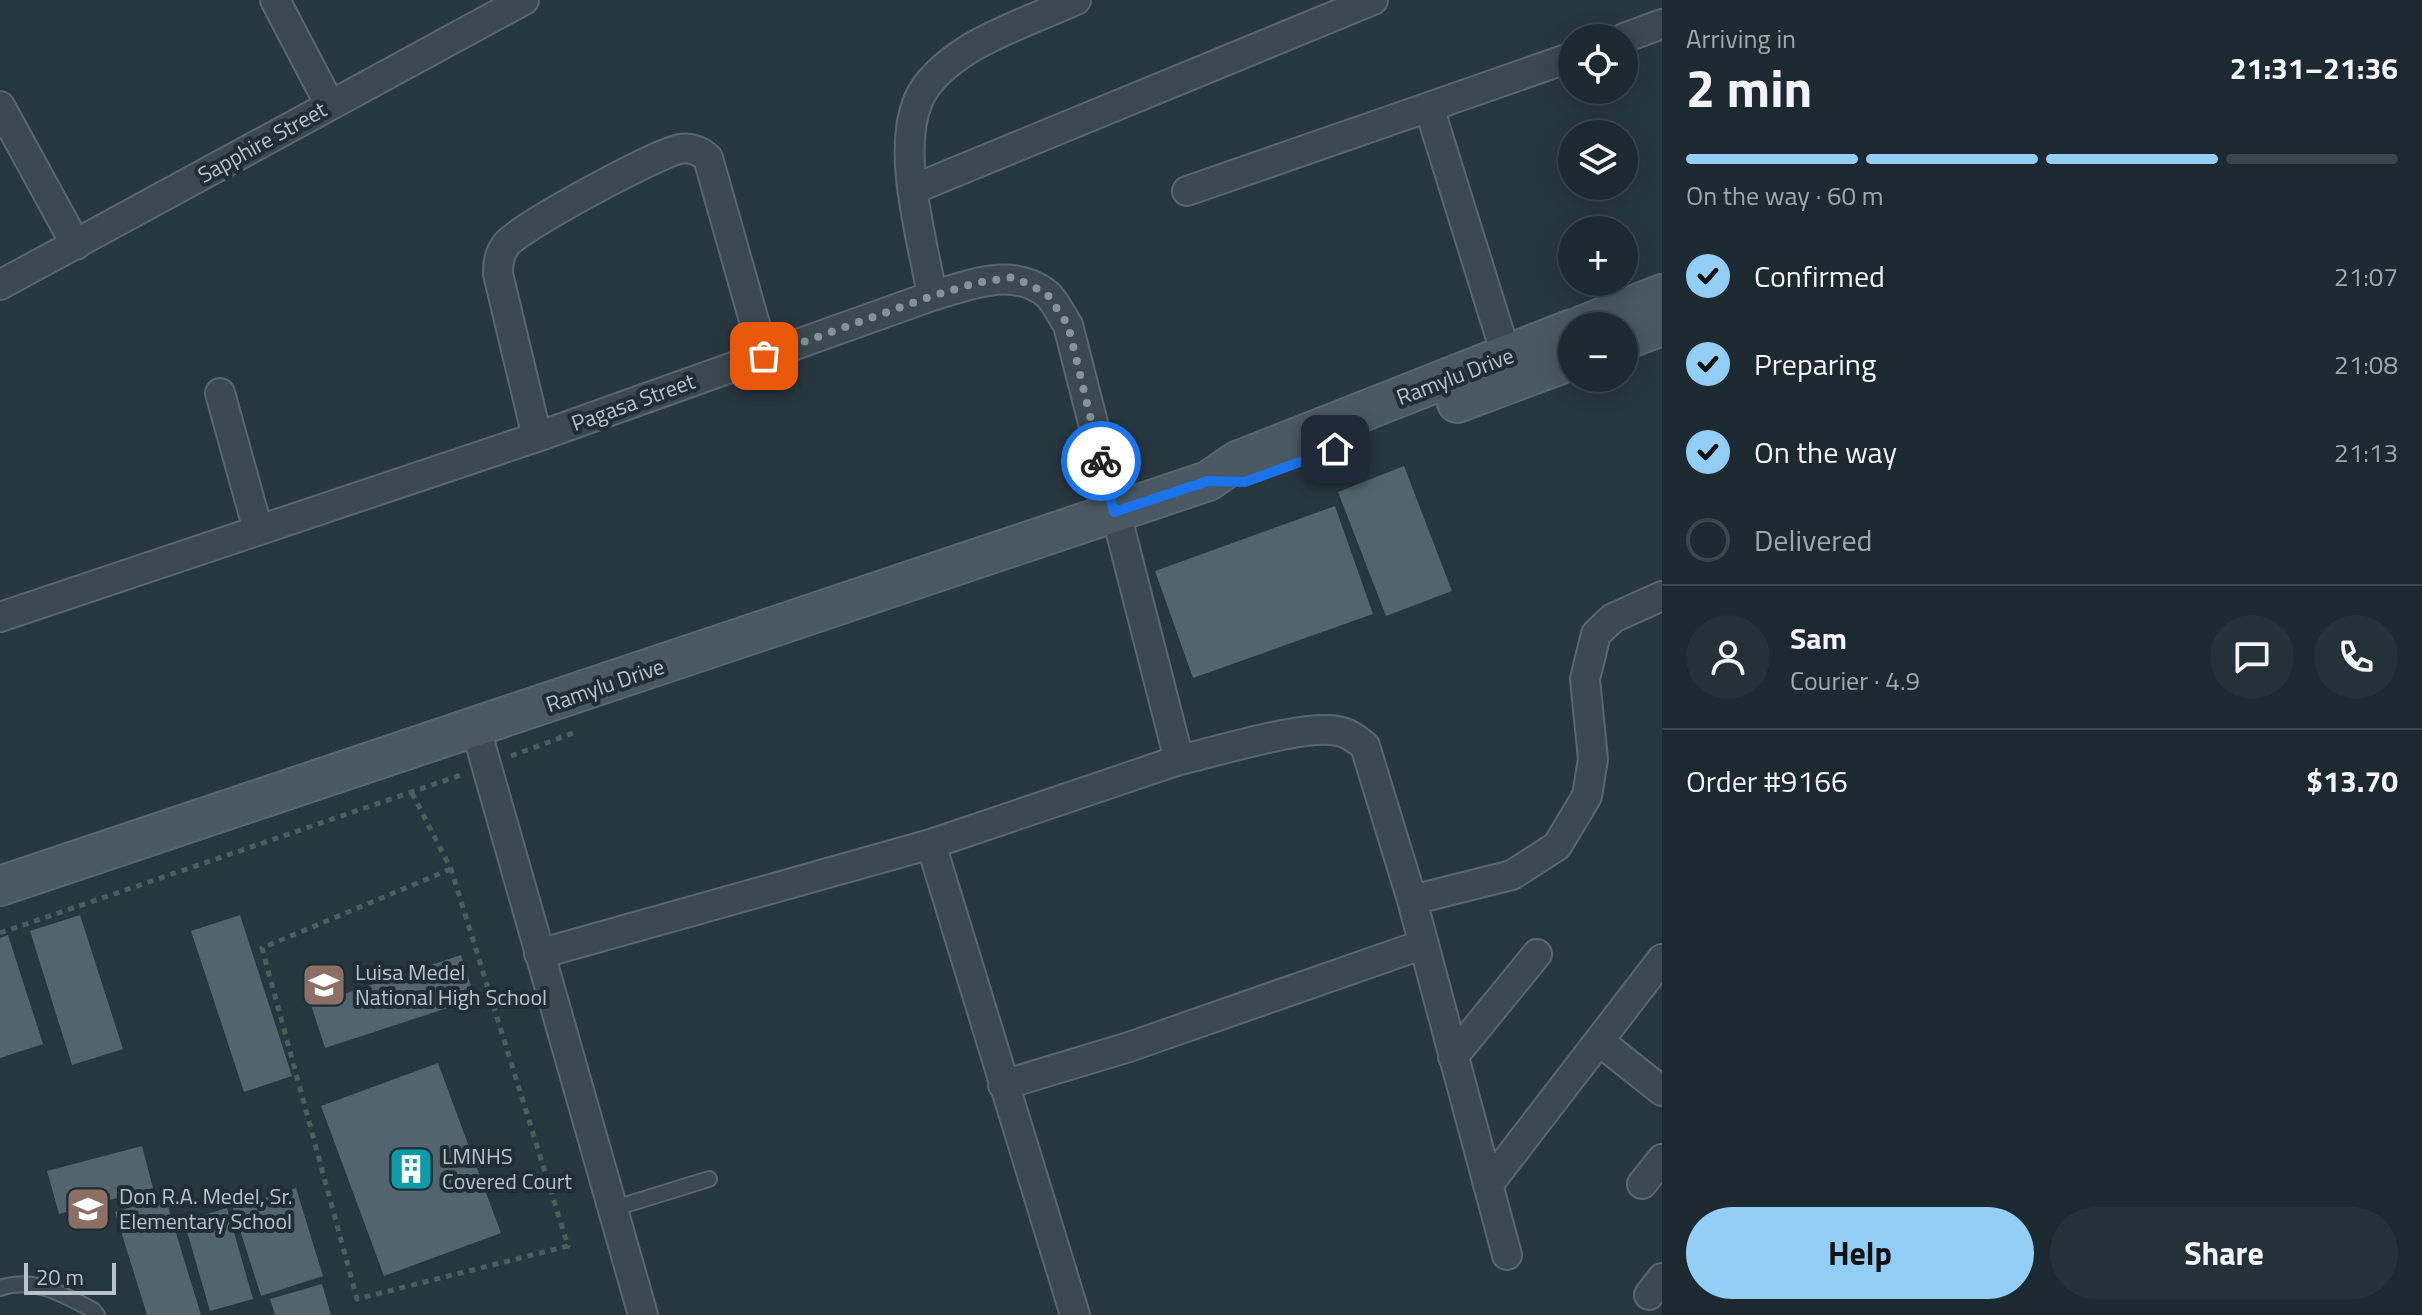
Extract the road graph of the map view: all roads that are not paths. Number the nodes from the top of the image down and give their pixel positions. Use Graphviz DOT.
graph roads {
  1 [pos="275,0"];
  2 [pos="524,0"];
  3 [pos="1076,0"];
  4 [pos="1373,0"];
  5 [pos="1662,24"];
  6 [pos="1638,33"];
  7 [pos="1558,62"];
  8 [pos="330,105"];
  9 [pos="0,106"];
  10 [pos="1429,107"];
  11 [pos="914,189"];
  12 [pos="1187,191"];
  13 [pos="76,245"];
  14 [pos="0,285"];
  15 [pos="1662,294"];
  16 [pos="932,296"];
  17 [pos="1616,312"];
  18 [pos="1662,326"];
  19 [pos="1638,335"];
  20 [pos="1558,338"];
  21 [pos="764,356"];
  22 [pos="1558,362"];
  23 [pos="1510,369"];
  24 [pos="220,393"];
  25 [pos="537,437"];
  26 [pos="1114,512"];
  27 [pos="258,530"];
  28 [pos="1662,596"];
  29 [pos="0,617"];
  30 [pos="476,729"];
  31 [pos="1179,760"];
  32 [pos="931,844"];
  33 [pos="0,886"];
  34 [pos="1412,900"];
  35 [pos="1424,944"];
  36 [pos="539,954"];
  37 [pos="1537,954"];
  38 [pos="1662,959"];
  39 [pos="1599,1041"];
  40 [pos="1453,1057"];
  41 [pos="1003,1085"];
  42 [pos="1662,1091"];
  43 [pos="1662,1159"];
  44 [pos="709,1179"];
  45 [pos="1642,1184"];
  46 [pos="1488,1185"];
  47 [pos="612,1209"];
  48 [pos="1507,1255"];
  49 [pos="0,1288"];
  50 [pos="97,1315"];
  51 [pos="643,1315"];
  52 [pos="1075,1315"];
  1 -- 8 [label="street"];
  2 -- 8 [label="street, Sapphire Street"];
  3 -- 11 [label="street"];
  4 -- 11 [label="street"];
  5 -- 6 [label="street"];
  7 -- 10 [label="street"];
  8 -- 13 [label="street, Sapphire Street"];
  9 -- 13 [label="street"];
  10 -- 12 [label="street"];
  10 -- 23 [label="street"];
  11 -- 16 [label="street"];
  13 -- 14 [label="street, Sapphire Street"];
  15 -- 17 [label="street"];
  16 -- 21 [label="street, Pagasa Street"];
  16 -- 26 [label="street, Pagasa Street"];
  18 -- 19 [label="street"];
  20 -- 23 [label="street, Ramylu Drive"];
  21 -- 25 [label="street, Pagasa Street"];
  21 -- 25 [label="street"];
  22 -- 23 [label="street, Ramylu Drive"];
  23 -- 26 [label="street, Ramylu Drive"];
  24 -- 27 [label="street"];
  25 -- 27 [label="street, Pagasa Street"];
  26 -- 30 [label="street, Ramylu Drive"];
  26 -- 31 [label="street, Pagasa Street"];
  27 -- 29 [label="street, Pagasa Street"];
  28 -- 34 [label="street"];
  30 -- 33 [label="street, Ramylu Drive"];
  30 -- 36 [label="street"];
  31 -- 32 [label="street"];
  31 -- 34 [label="street"];
  32 -- 36 [label="street"];
  32 -- 41 [label="street"];
  34 -- 35 [label="street"];
  35 -- 40 [label="street"];
  35 -- 41 [label="street"];
  36 -- 47 [label="street"];
  37 -- 40 [label="street"];
  38 -- 39 [label="street"];
  39 -- 42 [label="street"];
  39 -- 46 [label="street"];
  40 -- 46 [label="street"];
  41 -- 52 [label="street"];
  43 -- 45 [label="street"];
  44 -- 47 [label="lane"];
  46 -- 48 [label="street"];
  47 -- 51 [label="street"];
  49 -- 50 [label="lane"];
}
